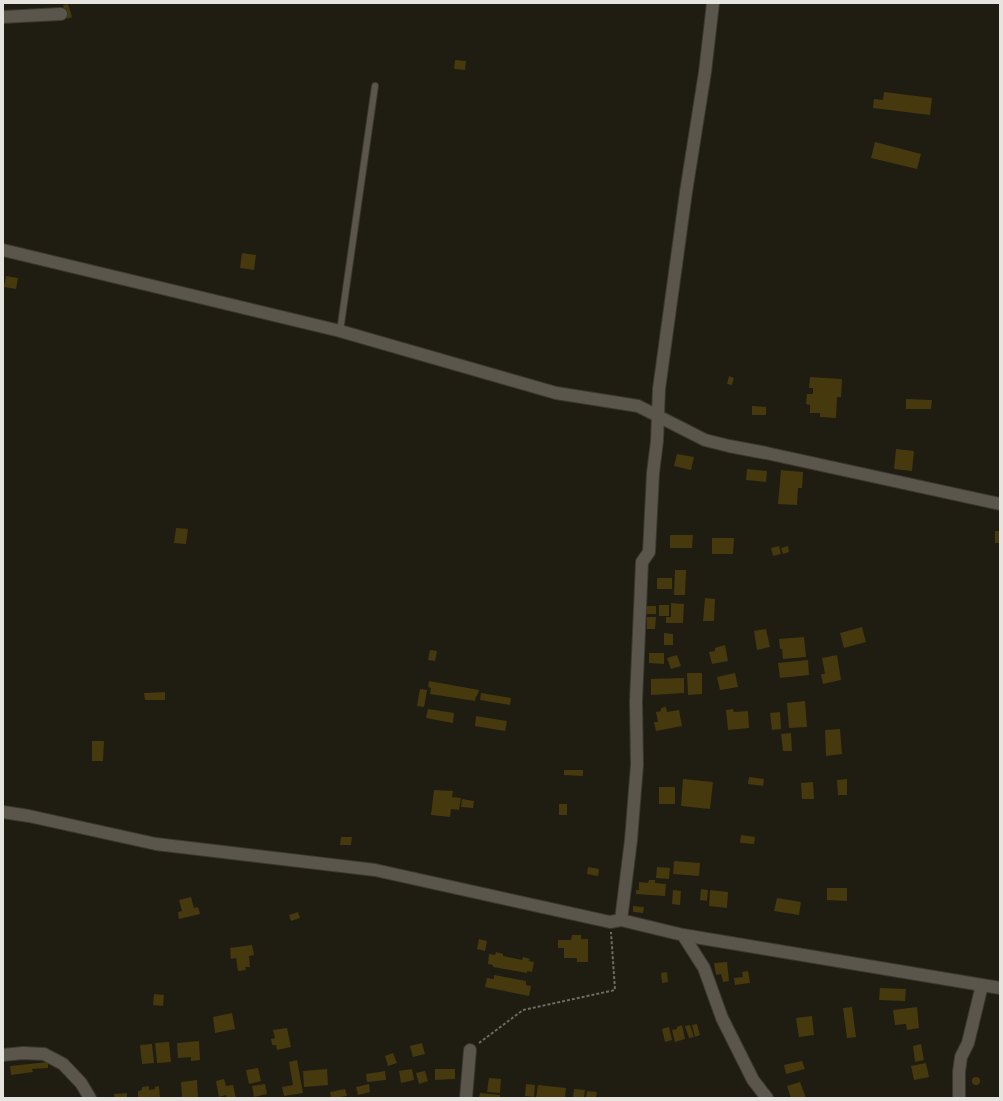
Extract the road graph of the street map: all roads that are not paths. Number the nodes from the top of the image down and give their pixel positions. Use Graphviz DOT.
graph roads {
  1 [pos="713,3"];
  2 [pos="61,14"];
  3 [pos="3,17"];
  4 [pos="375,86"];
  5 [pos="3,250"];
  6 [pos="340,331"];
  7 [pos="658,416"];
  8 [pos="1000,504"];
  9 [pos="3,812"];
  10 [pos="615,921"];
  11 [pos="684,935"];
  12 [pos="982,985"];
  13 [pos="1000,988"];
  14 [pos="470,1050"];
  15 [pos="3,1055"];
  16 [pos="90,1098"];
  17 [pos="466,1098"];
  18 [pos="767,1098"];
  19 [pos="960,1098"];
  1 -- 7 [label="street"];
  2 -- 3 [label="street"];
  4 -- 6 [label="lane"];
  5 -- 6 [label="street"];
  6 -- 7 [label="street"];
  7 -- 8 [label="street"];
  7 -- 10 [label="street"];
  9 -- 10 [label="street"];
  10 -- 11 [label="street"];
  11 -- 12 [label="street"];
  11 -- 18 [label="street"];
  12 -- 13 [label="street"];
  12 -- 19 [label="street"];
  14 -- 17 [label="street"];
  15 -- 16 [label="street"];
}
